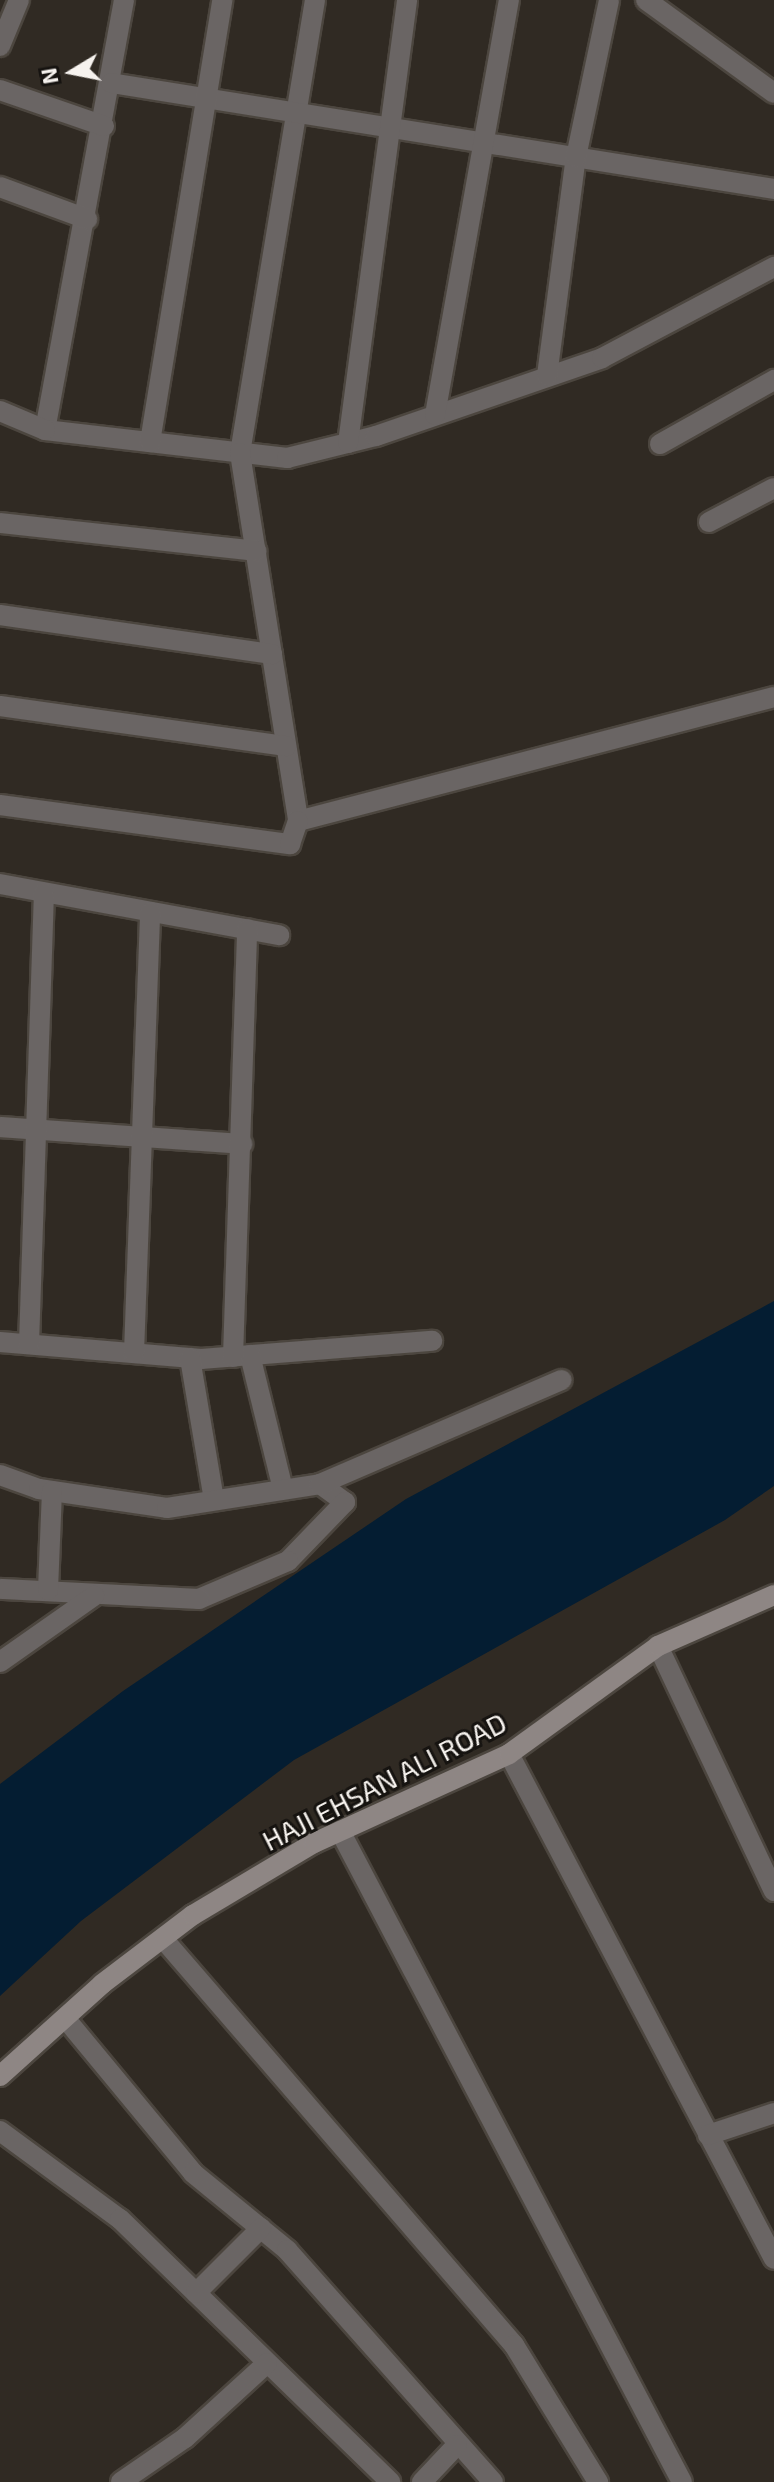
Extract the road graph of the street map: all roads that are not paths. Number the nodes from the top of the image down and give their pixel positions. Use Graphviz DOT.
graph roads {
  1 [pos="19,0"];
  2 [pos="124,0"];
  3 [pos="222,0"];
  4 [pos="315,0"];
  5 [pos="407,0"];
  6 [pos="509,0"];
  7 [pos="609,0"];
  8 [pos="646,0"];
  9 [pos="0,46"];
  10 [pos="111,83"];
  11 [pos="0,90"];
  12 [pos="774,93"];
  13 [pos="207,98"];
  14 [pos="297,113"];
  15 [pos="104,126"];
  16 [pos="388,127"];
  17 [pos="480,142"];
  18 [pos="576,157"];
  19 [pos="0,187"];
  20 [pos="774,189"];
  21 [pos="87,219"];
  22 [pos="774,267"];
  23 [pos="547,376"];
  24 [pos="774,380"];
  25 [pos="0,411"];
  26 [pos="435,415"];
  27 [pos="0,427"];
  28 [pos="45,430"];
  29 [pos="150,442"];
  30 [pos="348,443"];
  31 [pos="660,444"];
  32 [pos="240,453"];
  33 [pos="774,488"];
  34 [pos="709,522"];
  35 [pos="0,523"];
  36 [pos="256,551"];
  37 [pos="0,615"];
  38 [pos="272,654"];
  39 [pos="774,697"];
  40 [pos="0,706"];
  41 [pos="286,746"];
  42 [pos="0,805"];
  43 [pos="298,821"];
  44 [pos="0,884"];
  45 [pos="44,893"];
  46 [pos="150,912"];
  47 [pos="247,929"];
  48 [pos="279,935"];
  49 [pos="0,1127"];
  50 [pos="36,1129"];
  51 [pos="141,1137"];
  52 [pos="242,1144"];
  53 [pos="432,1341"];
  54 [pos="0,1342"];
  55 [pos="29,1344"];
  56 [pos="134,1353"];
  57 [pos="242,1356"];
  58 [pos="190,1358"];
  59 [pos="562,1380"];
  60 [pos="0,1475"];
  61 [pos="320,1484"];
  62 [pos="283,1489"];
  63 [pos="52,1491"];
  64 [pos="214,1500"];
  65 [pos="0,1589"];
  66 [pos="48,1590"];
  67 [pos="774,1595"];
  68 [pos="94,1596"];
  69 [pos="658,1646"];
  70 [pos="0,1662"];
  71 [pos="509,1754"];
  72 [pos="340,1831"];
  73 [pos="774,1891"];
  74 [pos="165,1941"];
  75 [pos="65,2018"];
  76 [pos="0,2076"];
  77 [pos="774,2113"];
  78 [pos="0,2131"];
  79 [pos="708,2135"];
  80 [pos="261,2228"];
  81 [pos="774,2259"];
  82 [pos="196,2293"];
  83 [pos="267,2363"];
  84 [pos="457,2445"];
  85 [pos="121,2482"];
  86 [pos="390,2482"];
  87 [pos="422,2482"];
  88 [pos="493,2482"];
  89 [pos="598,2482"];
  90 [pos="682,2482"];
  1 -- 9 [label="street"];
  2 -- 10 [label="street"];
  3 -- 13 [label="street"];
  4 -- 14 [label="street"];
  5 -- 16 [label="street"];
  6 -- 17 [label="street"];
  7 -- 18 [label="street"];
  8 -- 12 [label="street"];
  10 -- 13 [label="street"];
  10 -- 15 [label="street"];
  11 -- 15 [label="street"];
  13 -- 14 [label="street"];
  13 -- 29 [label="street"];
  14 -- 16 [label="street"];
  14 -- 32 [label="street"];
  15 -- 21 [label="street"];
  16 -- 17 [label="street"];
  16 -- 30 [label="street"];
  17 -- 18 [label="street"];
  17 -- 26 [label="street"];
  18 -- 20 [label="street"];
  18 -- 23 [label="street"];
  19 -- 21 [label="street"];
  21 -- 28 [label="street"];
  22 -- 23 [label="street"];
  23 -- 26 [label="street"];
  24 -- 31 [label="street"];
  25 -- 28 [label="street"];
  26 -- 30 [label="street"];
  27 -- 28 [label="street"];
  28 -- 29 [label="street"];
  29 -- 32 [label="street"];
  30 -- 32 [label="street"];
  32 -- 36 [label="street"];
  33 -- 34 [label="street"];
  35 -- 36 [label="street"];
  36 -- 38 [label="street"];
  37 -- 38 [label="street"];
  38 -- 41 [label="street"];
  39 -- 43 [label="street"];
  40 -- 41 [label="street"];
  41 -- 43 [label="street"];
  42 -- 43 [label="street"];
  44 -- 45 [label="street"];
  45 -- 46 [label="street"];
  45 -- 50 [label="street"];
  46 -- 47 [label="street"];
  46 -- 51 [label="street"];
  47 -- 48 [label="street"];
  47 -- 52 [label="street"];
  49 -- 50 [label="street"];
  50 -- 51 [label="street"];
  50 -- 55 [label="street"];
  51 -- 52 [label="street"];
  51 -- 56 [label="street"];
  52 -- 57 [label="street"];
  53 -- 57 [label="street"];
  54 -- 55 [label="street"];
  55 -- 56 [label="street"];
  56 -- 58 [label="street"];
  57 -- 58 [label="street"];
  57 -- 62 [label="street"];
  58 -- 64 [label="street"];
  59 -- 61 [label="street"];
  60 -- 63 [label="street"];
  61 -- 62 [label="street"];
  61 -- 68 [label="street"];
  62 -- 64 [label="street"];
  63 -- 64 [label="street"];
  63 -- 66 [label="street"];
  65 -- 66 [label="street"];
  66 -- 68 [label="street"];
  67 -- 69 [label="street, HAJI EHSAN ALI ROAD"];
  68 -- 70 [label="street"];
  69 -- 71 [label="street, HAJI EHSAN ALI ROAD"];
  69 -- 73 [label="street"];
  71 -- 72 [label="street, HAJI EHSAN ALI ROAD"];
  71 -- 79 [label="street"];
  72 -- 74 [label="street, HAJI EHSAN ALI ROAD"];
  72 -- 90 [label="street"];
  74 -- 75 [label="street, HAJI EHSAN ALI ROAD"];
  74 -- 89 [label="street"];
  75 -- 76 [label="street, HAJI EHSAN ALI ROAD"];
  75 -- 80 [label="street"];
  77 -- 79 [label="street"];
  78 -- 82 [label="street"];
  79 -- 81 [label="street"];
  80 -- 82 [label="street"];
  80 -- 84 [label="street"];
  82 -- 83 [label="street"];
  83 -- 85 [label="street"];
  83 -- 86 [label="street"];
  84 -- 87 [label="street"];
  84 -- 88 [label="street"];
}
